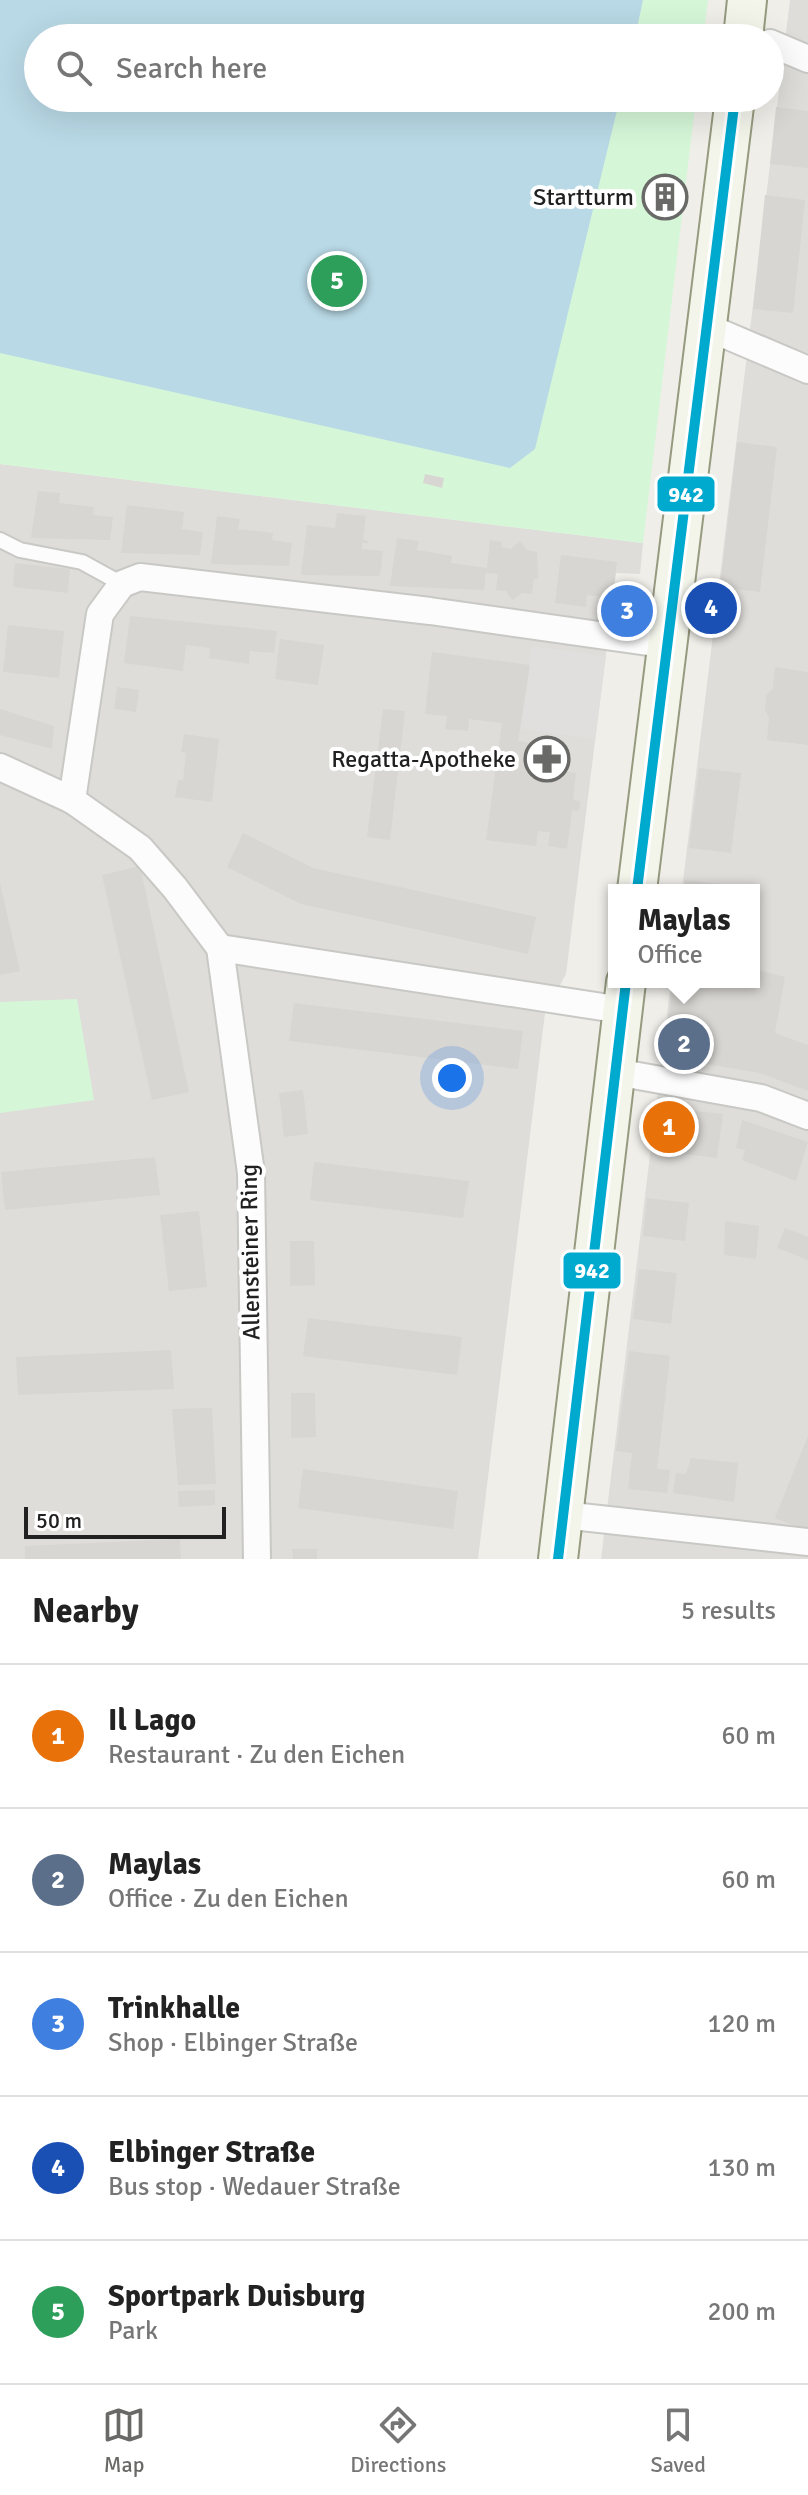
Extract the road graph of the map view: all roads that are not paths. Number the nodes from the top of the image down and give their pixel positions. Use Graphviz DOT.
graph roads {
  1 [pos="784,47"];
  2 [pos="808,59"];
  3 [pos="733,112"];
  4 [pos="707,327"];
  5 [pos="808,370"];
  6 [pos="0,540"];
  7 [pos="122,584"];
  8 [pos="669,645"];
  9 [pos="0,767"];
  10 [pos="72,800"];
  11 [pos="638,884"];
  12 [pos="220,948"];
  13 [pos="624,996"];
  14 [pos="616,1072"];
  15 [pos="808,1116"];
  16 [pos="563,1515"];
  17 [pos="808,1542"];
  18 [pos="257,1559"];
  19 [pos="558,1559"];
  1 -- 2 [label="street"];
  3 -- 4 [label="main road"];
  4 -- 5 [label="street"];
  4 -- 8 [label="main road"];
  6 -- 7 [label="lane"];
  7 -- 8 [label="street"];
  7 -- 10 [label="street"];
  8 -- 11 [label="main road"];
  9 -- 10 [label="street, Allensteiner Ring"];
  10 -- 12 [label="street, Allensteiner Ring"];
  12 -- 13 [label="street"];
  12 -- 18 [label="street, Allensteiner Ring"];
  13 -- 14 [label="main road"];
  14 -- 15 [label="street"];
  14 -- 16 [label="main road"];
  16 -- 17 [label="street"];
  16 -- 19 [label="main road"];
}
